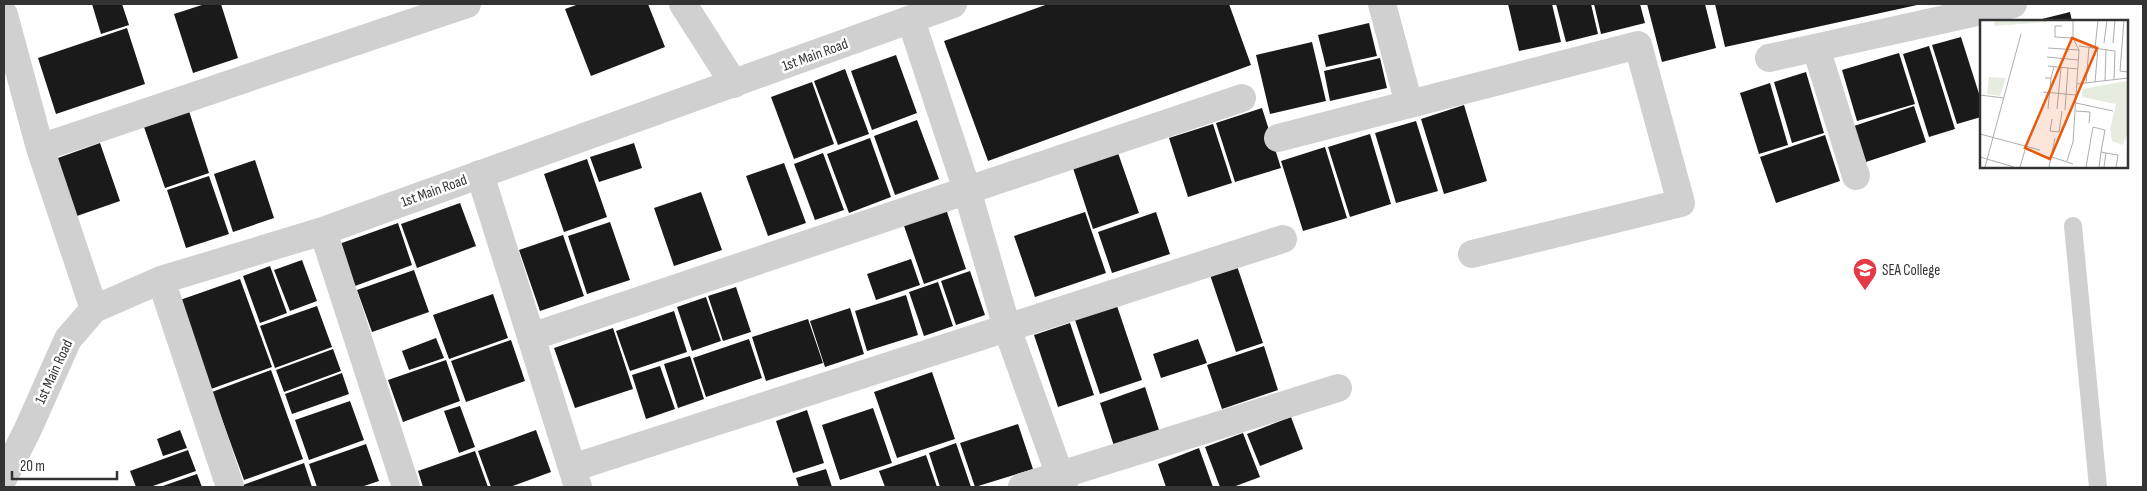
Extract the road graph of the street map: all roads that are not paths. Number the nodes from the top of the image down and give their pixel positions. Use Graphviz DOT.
graph roads {
  1 [pos="467,4"];
  2 [pos="683,4"];
  3 [pos="953,4"];
  4 [pos="1382,4"];
  5 [pos="2013,4"];
  6 [pos="911,20"];
  7 [pos="5,26"];
  8 [pos="1816,48"];
  9 [pos="1769,58"];
  10 [pos="734,84"];
  11 [pos="1242,98"];
  12 [pos="1409,104"];
  13 [pos="1278,138"];
  14 [pos="40,148"];
  15 [pos="480,174"];
  16 [pos="1856,176"];
  17 [pos="967,190"];
  18 [pos="2073,226"];
  19 [pos="323,231"];
  20 [pos="1283,239"];
  21 [pos="1472,254"];
  22 [pos="161,280"];
  23 [pos="94,309"];
  24 [pos="1007,328"];
  25 [pos="531,337"];
  26 [pos="1338,388"];
  27 [pos="4,477"];
  28 [pos="575,478"];
  29 [pos="1062,481"];
  30 [pos="8,487"];
  31 [pos="230,487"];
  32 [pos="406,487"];
  33 [pos="1022,487"];
  34 [pos="2098,487"];
  1 -- 14 [label="street"];
  2 -- 10 [label="street"];
  3 -- 6 [label="street, 1st Main Road"];
  4 -- 12 [label="street"];
  5 -- 8 [label="street"];
  6 -- 10 [label="street, 1st Main Road"];
  6 -- 17 [label="street"];
  7 -- 14 [label="street"];
  8 -- 9 [label="street"];
  8 -- 16 [label="street"];
  10 -- 15 [label="street, 1st Main Road"];
  11 -- 17 [label="street"];
  12 -- 13 [label="street"];
  12 -- 21 [label="street"];
  14 -- 23 [label="street"];
  15 -- 19 [label="street, 1st Main Road"];
  15 -- 25 [label="street"];
  17 -- 24 [label="street"];
  17 -- 25 [label="street"];
  18 -- 34 [label="lane"];
  19 -- 22 [label="street, 1st Main Road"];
  19 -- 32 [label="street"];
  20 -- 24 [label="street"];
  22 -- 23 [label="street, 1st Main Road"];
  22 -- 31 [label="street"];
  23 -- 27 [label="street, 1st Main Road"];
  24 -- 28 [label="street"];
  24 -- 29 [label="street"];
  25 -- 28 [label="street"];
  26 -- 29 [label="street"];
  27 -- 30 [label="street"];
  29 -- 33 [label="street"];
}
